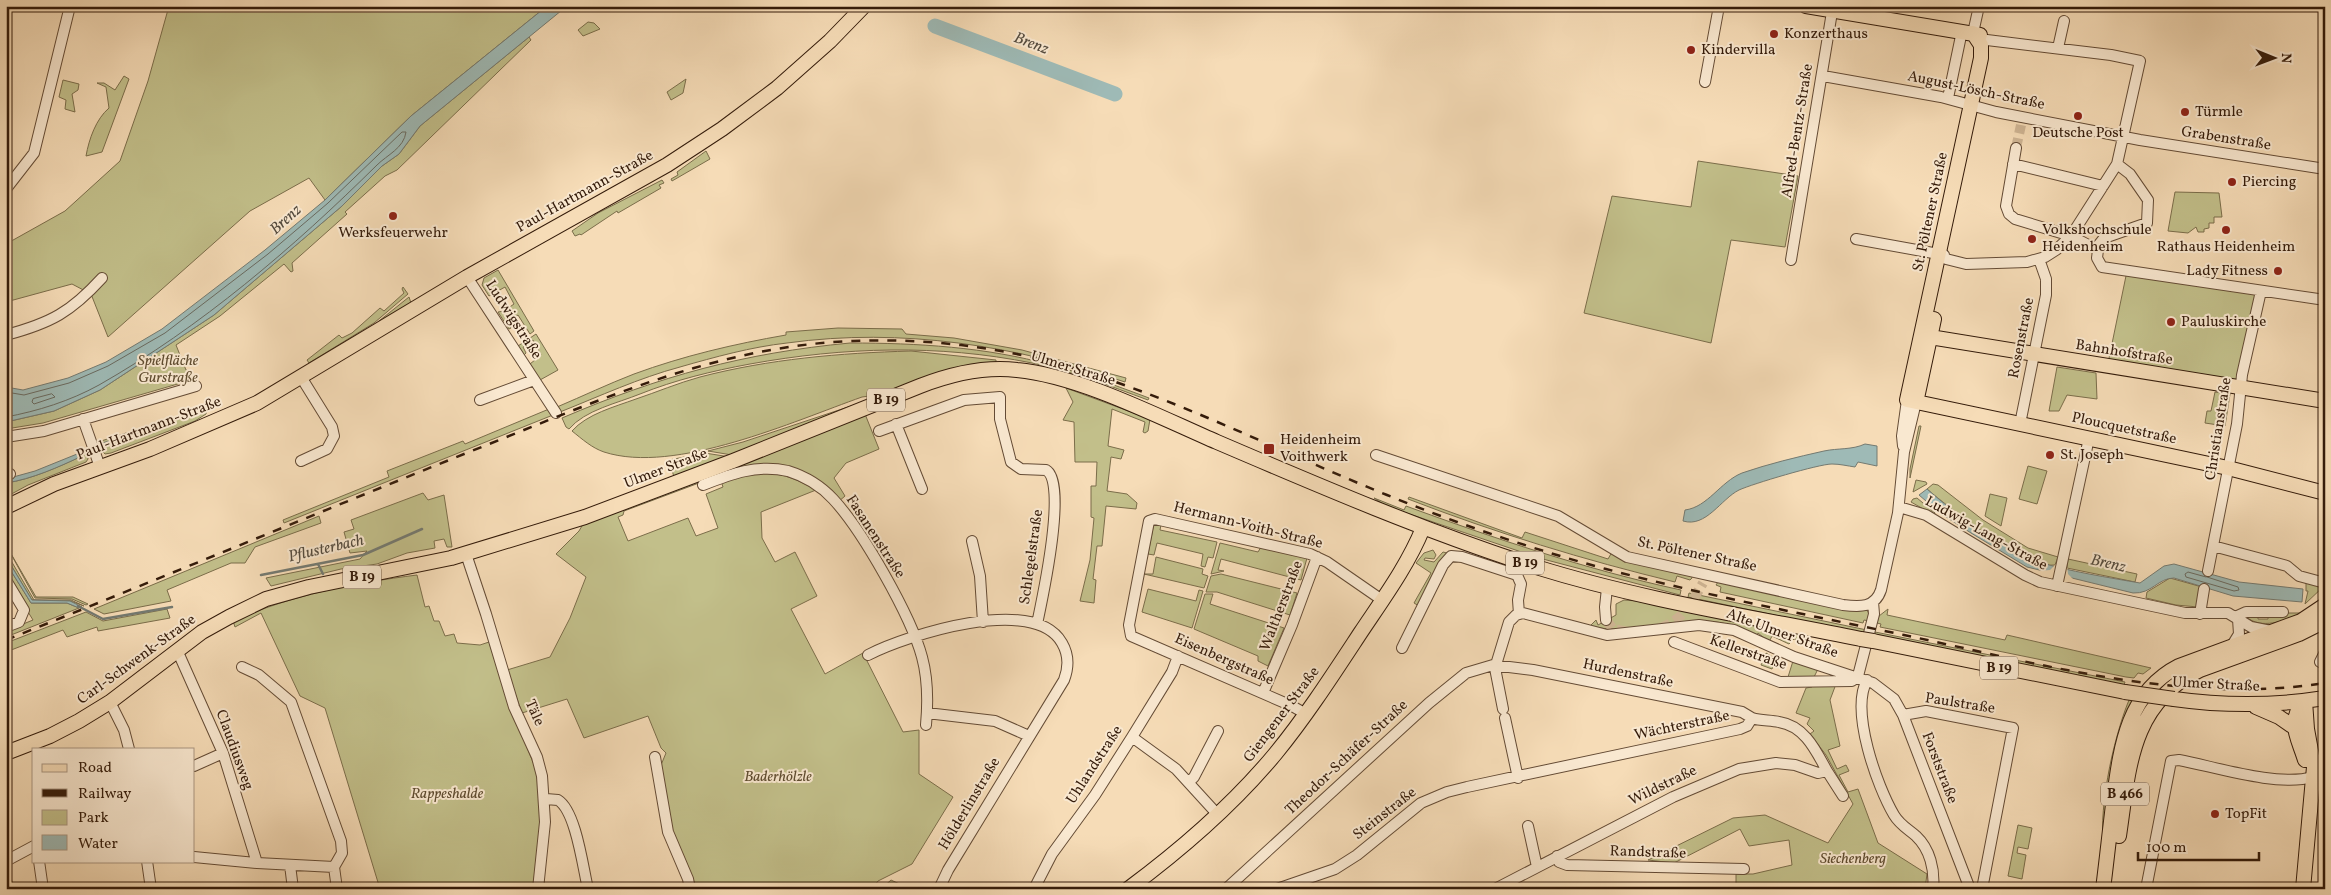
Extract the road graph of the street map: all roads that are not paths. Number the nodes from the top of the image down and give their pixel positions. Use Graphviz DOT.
graph roads {
  1 [pos="70,6"];
  2 [pos="864,6"];
  3 [pos="1718,6"];
  4 [pos="1806,6"];
  5 [pos="1980,6"];
  6 [pos="1833,8"];
  7 [pos="2064,20"];
  8 [pos="1977,35"];
  9 [pos="2058,48"];
  10 [pos="1823,76"];
  11 [pos="1705,82"];
  12 [pos="1948,98"];
  13 [pos="1975,104"];
  14 [pos="2123,136"];
  15 [pos="2016,148"];
  16 [pos="2013,164"];
  17 [pos="2117,164"];
  18 [pos="2325,169"];
  19 [pos="2103,186"];
  20 [pos="6,189"];
  21 [pos="2071,236"];
  22 [pos="1856,239"];
  23 [pos="2096,248"];
  24 [pos="1943,256"];
  25 [pos="2039,259"];
  26 [pos="1792,260"];
  27 [pos="467,277"];
  28 [pos="102,278"];
  29 [pos="2261,291"];
  30 [pos="2325,300"];
  31 [pos="6,335"];
  32 [pos="1925,339"];
  33 [pos="2035,355"];
  34 [pos="301,377"];
  35 [pos="534,380"];
  36 [pos="196,386"];
  37 [pos="2242,388"];
  38 [pos="480,400"];
  39 [pos="1911,401"];
  40 [pos="2325,401"];
  41 [pos="556,413"];
  42 [pos="83,419"];
  43 [pos="896,424"];
  44 [pos="2020,424"];
  45 [pos="879,431"];
  46 [pos="6,438"];
  47 [pos="2089,438"];
  48 [pos="1376,455"];
  49 [pos="301,461"];
  50 [pos="100,467"];
  51 [pos="2228,468"];
  52 [pos="703,485"];
  53 [pos="922,489"];
  54 [pos="2325,493"];
  55 [pos="6,507"];
  56 [pos="1899,507"];
  57 [pos="1402,520"];
  58 [pos="1423,528"];
  59 [pos="972,541"];
  60 [pos="2212,546"];
  61 [pos="1410,553"];
  62 [pos="466,554"];
  63 [pos="1317,557"];
  64 [pos="2208,572"];
  65 [pos="6,580"];
  66 [pos="2058,581"];
  67 [pos="2325,583"];
  68 [pos="1607,588"];
  69 [pos="2204,589"];
  70 [pos="1382,600"];
  71 [pos="1873,602"];
  72 [pos="2325,605"];
  73 [pos="2283,612"];
  74 [pos="1519,614"];
  75 [pos="2200,614"];
  76 [pos="1606,620"];
  77 [pos="2239,620"];
  78 [pos="2325,621"];
  79 [pos="983,622"];
  80 [pos="1037,624"];
  81 [pos="6,627"];
  82 [pos="2274,632"];
  83 [pos="1130,634"];
  84 [pos="915,636"];
  85 [pos="1674,642"];
  86 [pos="2231,647"];
  87 [pos="2246,647"];
  88 [pos="1402,648"];
  89 [pos="177,650"];
  90 [pos="868,654"];
  91 [pos="1178,656"];
  92 [pos="1496,666"];
  93 [pos="242,667"];
  94 [pos="1862,678"];
  95 [pos="1263,693"];
  96 [pos="2325,698"];
  97 [pos="2305,701"];
  98 [pos="110,702"];
  99 [pos="2248,705"];
  100 [pos="927,713"];
  101 [pos="1306,714"];
  102 [pos="1903,715"];
  103 [pos="1752,718"];
  104 [pos="926,725"];
  105 [pos="2295,728"];
  106 [pos="1218,731"];
  107 [pos="1029,736"];
  108 [pos="1132,737"];
  109 [pos="129,748"];
  110 [pos="6,753"];
  111 [pos="222,753"];
  112 [pos="655,757"];
  113 [pos="195,766"];
  114 [pos="1827,771"];
  115 [pos="2312,777"];
  116 [pos="1518,778"];
  117 [pos="1189,782"];
  118 [pos="1843,796"];
  119 [pos="546,799"];
  120 [pos="1218,814"];
  121 [pos="1528,826"];
  122 [pos="32,847"];
  123 [pos="1557,856"];
  124 [pos="195,857"];
  125 [pos="6,861"];
  126 [pos="39,862"];
  127 [pos="147,862"];
  128 [pos="257,864"];
  129 [pos="290,865"];
  130 [pos="334,867"];
  131 [pos="1537,867"];
  132 [pos="1744,869"];
  133 [pos="6,880"];
  134 [pos="8,889"];
  135 [pos="42,889"];
  136 [pos="151,889"];
  137 [pos="293,889"];
  138 [pos="338,889"];
  139 [pos="538,889"];
  140 [pos="588,889"];
  141 [pos="690,889"];
  142 [pos="939,889"];
  143 [pos="1034,889"];
  144 [pos="1128,889"];
  145 [pos="1226,889"];
  146 [pos="1277,889"];
  147 [pos="1495,889"];
  148 [pos="1933,889"];
  149 [pos="1970,889"];
  150 [pos="1982,889"];
  151 [pos="2102,889"];
  152 [pos="2111,889"];
  153 [pos="2146,889"];
  154 [pos="2303,889"];
  1 -- 20 [label="street"];
  2 -- 27 [label="main road, Paul-Hartmann-Straße"];
  3 -- 11 [label="street"];
  4 -- 6 [label="main road"];
  5 -- 8 [label="street"];
  6 -- 8 [label="main road"];
  6 -- 10 [label="street, Alfred-Bentz-Straße"];
  7 -- 9 [label="street"];
  8 -- 9 [label="street"];
  8 -- 12 [label="street"];
  8 -- 13 [label="main road, St. Pöltener Straße"];
  9 -- 14 [label="street"];
  10 -- 12 [label="street, August-Lösch-Straße"];
  10 -- 26 [label="street, Alfred-Bentz-Straße"];
  12 -- 13 [label="street, August-Lösch-Straße"];
  13 -- 14 [label="street, August-Lösch-Straße"];
  13 -- 24 [label="main road, St. Pöltener Straße"];
  14 -- 17 [label="street"];
  14 -- 18 [label="street, Grabenstraße"];
  15 -- 16 [label="street"];
  16 -- 19 [label="street"];
  16 -- 21 [label="street"];
  17 -- 19 [label="street"];
  17 -- 23 [label="street"];
  19 -- 21 [label="street"];
  21 -- 23 [label="street"];
  21 -- 25 [label="street"];
  22 -- 24 [label="street"];
  23 -- 29 [label="street"];
  24 -- 25 [label="street"];
  24 -- 32 [label="main road, St. Pöltener Straße"];
  25 -- 33 [label="street, Rosenstraße"];
  27 -- 34 [label="main road, Paul-Hartmann-Straße"];
  27 -- 35 [label="street, Ludwigstraße"];
  28 -- 31 [label="street"];
  29 -- 30 [label="street"];
  29 -- 37 [label="street, Christianstraße"];
  32 -- 33 [label="main road, Bahnhofstraße"];
  32 -- 39 [label="main road, St. Pöltener Straße"];
  33 -- 37 [label="main road, Bahnhofstraße"];
  33 -- 44 [label="street, Rosenstraße"];
  34 -- 49 [label="street"];
  34 -- 50 [label="main road, Paul-Hartmann-Straße"];
  35 -- 38 [label="street, Ludwigstraße"];
  35 -- 41 [label="street, Ludwigstraße"];
  36 -- 42 [label="street"];
  37 -- 40 [label="main road, Bahnhofstraße"];
  37 -- 51 [label="street, Christianstraße"];
  39 -- 44 [label="main road, Ploucquetstraße"];
  39 -- 56 [label="street, St. Pöltener Straße"];
  42 -- 46 [label="street"];
  42 -- 50 [label="street"];
  43 -- 45 [label="street, Schlegelstraße"];
  43 -- 53 [label="street"];
  43 -- 80 [label="street, Schlegelstraße"];
  44 -- 47 [label="main road, Ploucquetstraße"];
  47 -- 51 [label="main road, Ploucquetstraße"];
  47 -- 66 [label="street"];
  48 -- 71 [label="street, St. Pöltener Straße"];
  50 -- 55 [label="main road, Paul-Hartmann-Straße"];
  51 -- 54 [label="main road, Ploucquetstraße"];
  51 -- 60 [label="street, Christianstraße"];
  52 -- 84 [label="street, Fasanenstraße"];
  56 -- 66 [label="street, Ludwig-Lang-Straße"];
  56 -- 71 [label="street, St. Pöltener Straße"];
  57 -- 58 [label="main road, Ulmer Straße / B 19"];
  57 -- 61 [label="main road"];
  57 -- 62 [label="main road, Ulmer Straße / B 19"];
  58 -- 61 [label="main road, Giengener Straße"];
  58 -- 68 [label="main road, B 19"];
  59 -- 79 [label="street"];
  60 -- 64 [label="street, Christianstraße"];
  60 -- 67 [label="street"];
  61 -- 70 [label="main road, Giengener Straße"];
  62 -- 89 [label="main road, Carl-Schwenk-Straße / B 19"];
  62 -- 119 [label="street, Täle"];
  63 -- 70 [label="street, Hermann-Voith-Straße"];
  63 -- 83 [label="street, Hermann-Voith-Straße"];
  63 -- 95 [label="street, Waltherstraße"];
  65 -- 81 [label="street"];
  66 -- 75 [label="street, Ludwig-Lang-Straße"];
  68 -- 76 [label="street"];
  68 -- 99 [label="main road, Ulmer Straße / B 19, bridge"];
  69 -- 75 [label="street"];
  70 -- 101 [label="main road, Giengener Straße"];
  71 -- 94 [label="street"];
  72 -- 82 [label="main road, B 466"];
  73 -- 77 [label="street, Ludwig-Lang-Straße"];
  74 -- 88 [label="street"];
  74 -- 92 [label="street"];
  74 -- 94 [label="street, Alte Ulmer Straße"];
  75 -- 77 [label="street, Ludwig-Lang-Straße"];
  77 -- 82 [label="street, Ludwig-Lang-Straße"];
  77 -- 86 [label="street"];
  77 -- 87 [label="street"];
  78 -- 87 [label="main road, B 466"];
  79 -- 80 [label="street"];
  79 -- 84 [label="street"];
  80 -- 107 [label="street, Hölderlinstraße"];
  82 -- 87 [label="main road, B 466"];
  83 -- 91 [label="street, Eisenbergstraße"];
  84 -- 90 [label="street"];
  84 -- 100 [label="street, Fasanenstraße"];
  85 -- 94 [label="street, Kellerstraße"];
  86 -- 87 [label="main road, B 466"];
  86 -- 151 [label="main road, B 466"];
  87 -- 152 [label="main road, B 466"];
  89 -- 98 [label="main road, Carl-Schwenk-Straße / B 19"];
  89 -- 111 [label="street, Claudiusweg"];
  91 -- 95 [label="street, Eisenbergstraße"];
  91 -- 108 [label="street, Uhlandstraße"];
  92 -- 103 [label="street, Hurdenstraße"];
  92 -- 116 [label="street"];
  92 -- 145 [label="street, Theodor-Schäfer-Straße"];
  93 -- 130 [label="street"];
  94 -- 102 [label="street, Forststraße"];
  94 -- 148 [label="street"];
  95 -- 101 [label="street, Eisenbergstraße"];
  96 -- 97 [label="main road, B 19"];
  97 -- 99 [label="main road, Ulmer Straße / B 19"];
  97 -- 105 [label="main road"];
  97 -- 115 [label="main road"];
  98 -- 109 [label="street"];
  98 -- 110 [label="main road, Carl-Schwenk-Straße / B 19"];
  99 -- 105 [label="main road"];
  100 -- 104 [label="street, Fasanenstraße"];
  100 -- 107 [label="street"];
  101 -- 120 [label="main road, Giengener Straße"];
  102 -- 149 [label="street, Forststraße"];
  102 -- 150 [label="street, Paulstraße"];
  103 -- 114 [label="street, Wächterstraße"];
  103 -- 116 [label="street, Wächterstraße"];
  105 -- 115 [label="main road"];
  106 -- 117 [label="street"];
  107 -- 142 [label="street, Hölderlinstraße"];
  108 -- 117 [label="street"];
  108 -- 143 [label="street, Uhlandstraße"];
  111 -- 113 [label="street"];
  111 -- 128 [label="street, Claudiusweg"];
  112 -- 141 [label="street"];
  114 -- 118 [label="street"];
  114 -- 123 [label="street, Wildstraße"];
  115 -- 153 [label="street"];
  115 -- 154 [label="main road"];
  116 -- 146 [label="street, Steinstraße"];
  117 -- 120 [label="street"];
  119 -- 139 [label="street, Täle"];
  119 -- 140 [label="street"];
  120 -- 144 [label="main road, Giengener Straße"];
  121 -- 131 [label="street"];
  122 -- 125 [label="street"];
  123 -- 131 [label="street, Wildstraße"];
  123 -- 132 [label="street, Randstraße"];
  124 -- 128 [label="street"];
  126 -- 135 [label="street"];
  127 -- 136 [label="street"];
  128 -- 129 [label="street"];
  129 -- 130 [label="street"];
  129 -- 137 [label="street"];
  130 -- 138 [label="street"];
  131 -- 147 [label="street, Wildstraße"];
  133 -- 134 [label="street"];
}
